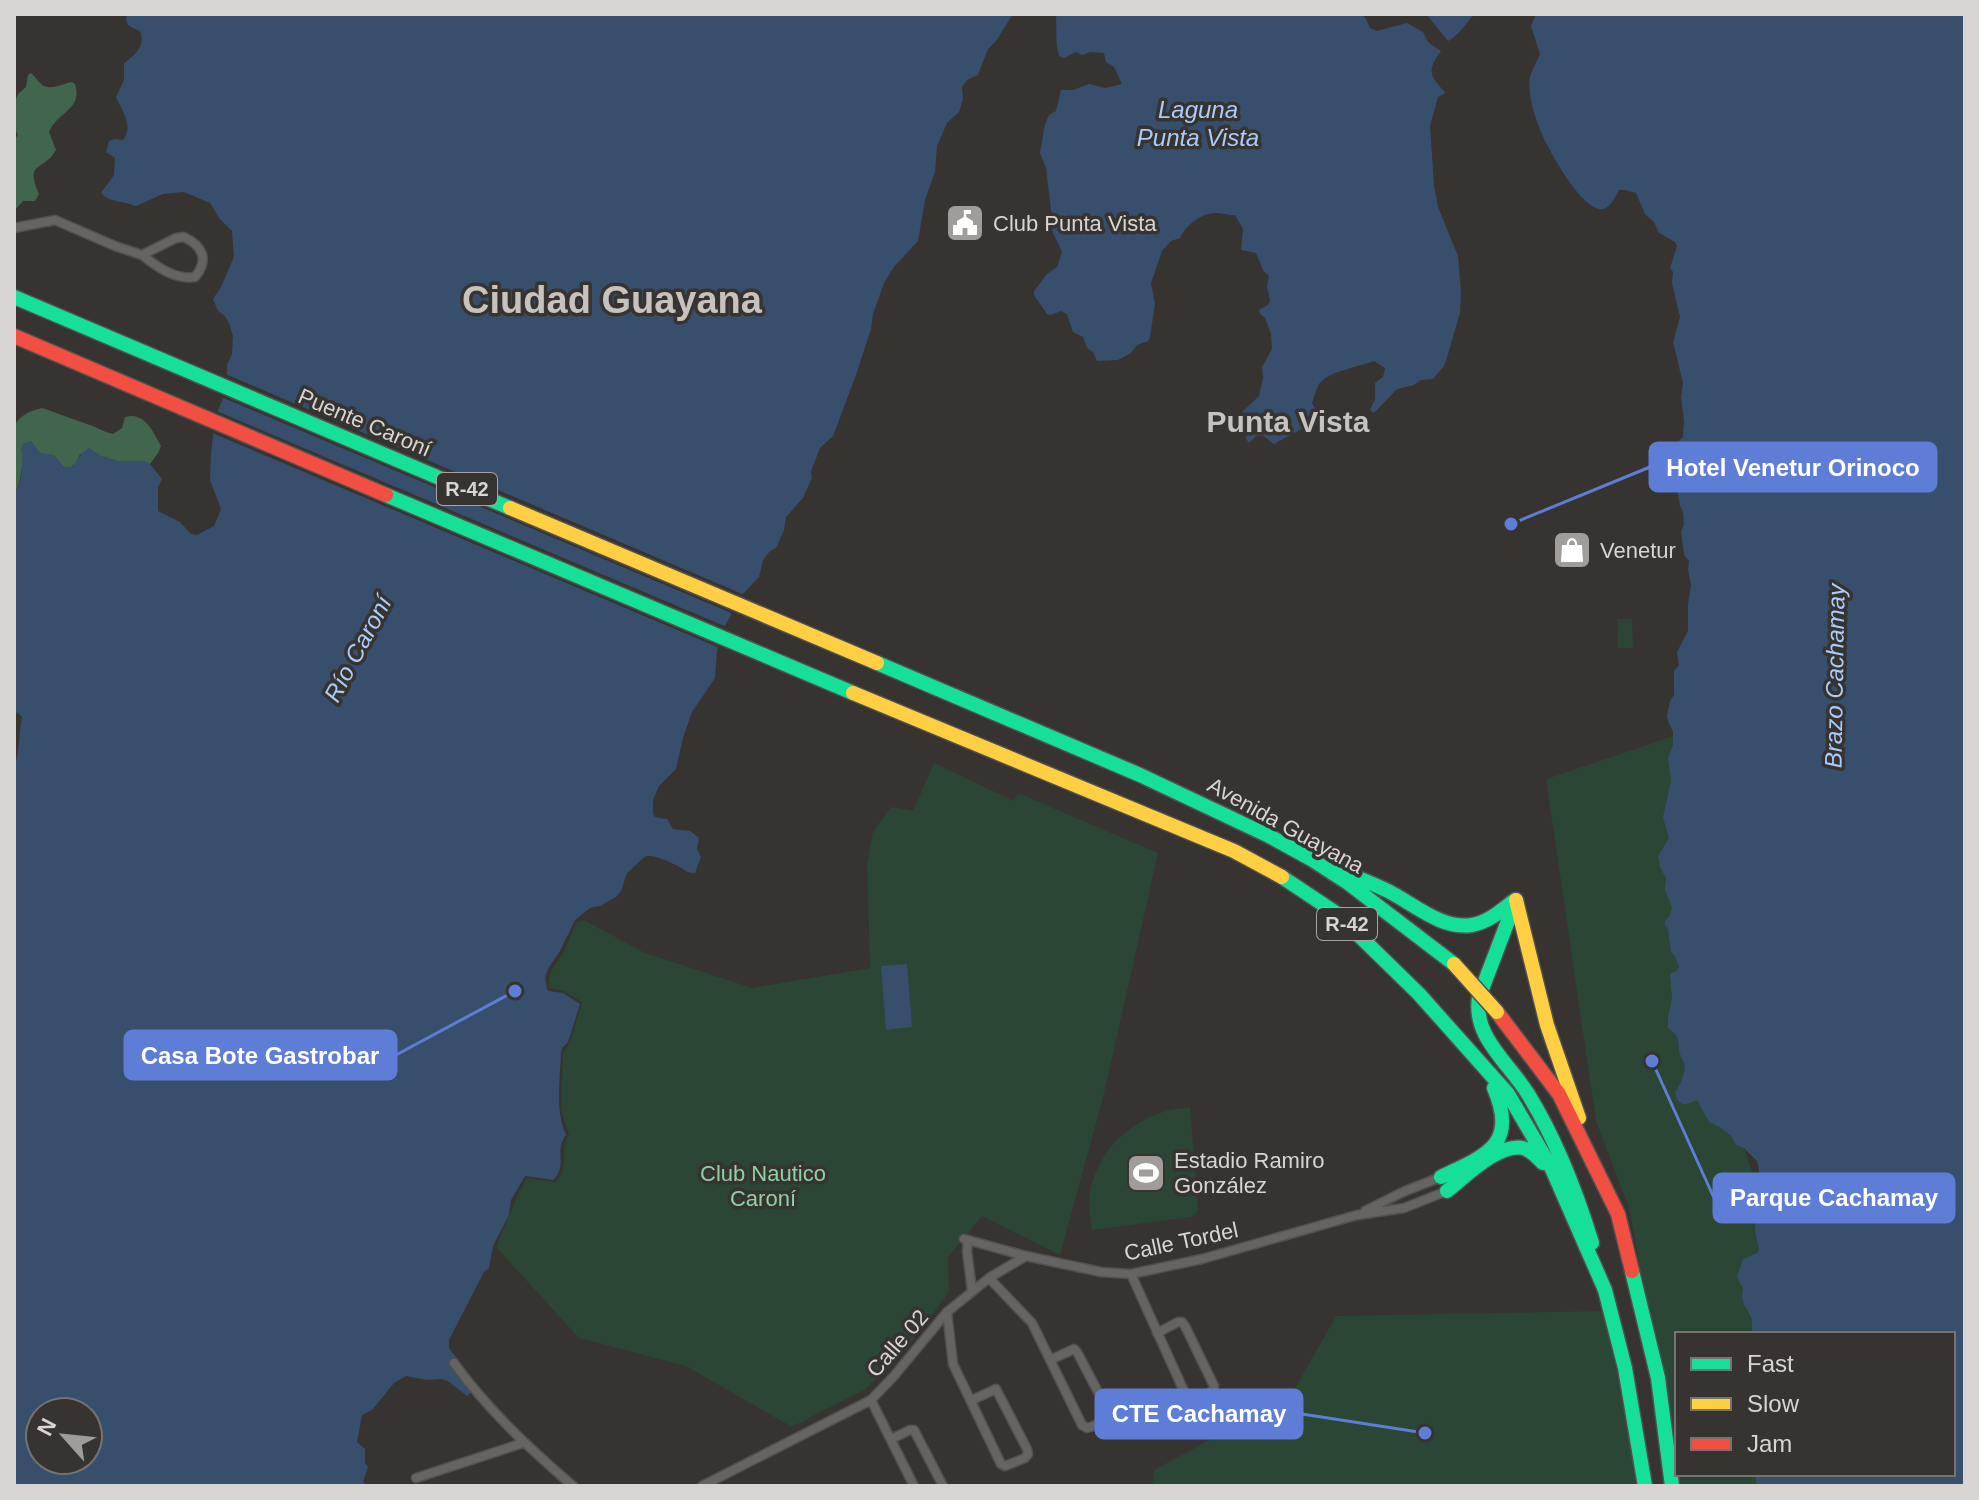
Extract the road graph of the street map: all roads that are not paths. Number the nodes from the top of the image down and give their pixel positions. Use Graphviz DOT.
graph roads {
  1 [pos="14,228"];
  2 [pos="142,255"];
  3 [pos="14,297"];
  4 [pos="14,336"];
  5 [pos="771,617"];
  6 [pos="1312,860"];
  7 [pos="1516,900"];
  8 [pos="1481,1063"];
  9 [pos="1444,1184"];
  10 [pos="1564,1198"];
  11 [pos="1618,1214"];
  12 [pos="1357,1215"];
  13 [pos="1026,1256"];
  14 [pos="1131,1274"];
  15 [pos="989,1278"];
  16 [pos="972,1290"];
  17 [pos="1605,1290"];
  18 [pos="947,1312"];
  19 [pos="1157,1333"];
  20 [pos="1050,1360"];
  21 [pos="454,1363"];
  22 [pos="871,1400"];
  23 [pos="972,1400"];
  24 [pos="891,1439"];
  25 [pos="523,1443"];
  26 [pos="416,1478"];
  27 [pos="573,1486"];
  28 [pos="702,1486"];
  29 [pos="914,1486"];
  30 [pos="943,1486"];
  31 [pos="1645,1486"];
  32 [pos="1672,1486"];
  1 -- 2 [label="street"];
  2 -- 2 [label="street"];
  3 -- 5 [label="main road, Puente Caroní / R-42"];
  4 -- 8 [label="main road, R-42"];
  5 -- 6 [label="main road, Avenida Guayana / R-42"];
  6 -- 7 [label="main road"];
  6 -- 11 [label="main road, Avenida Guayana / R-42, bridge"];
  7 -- 11 [label="main road"];
  7 -- 17 [label="main road"];
  8 -- 9 [label="main road"];
  8 -- 10 [label="main road, R-42"];
  9 -- 10 [label="main road"];
  9 -- 12 [label="street, Calle Tordel"];
  9 -- 12 [label="street, Calle Tordel"];
  10 -- 17 [label="main road, R-42"];
  11 -- 32 [label="main road, Avenida Guayana / R-42"];
  12 -- 14 [label="street, Calle Tordel"];
  13 -- 14 [label="street, Calle Tordel"];
  13 -- 15 [label="street, Calle 02"];
  13 -- 16 [label="street, Calle Tordel"];
  14 -- 19 [label="street"];
  15 -- 16 [label="street, Calle 02"];
  15 -- 20 [label="street"];
  16 -- 18 [label="street, Calle 02"];
  17 -- 31 [label="main road, R-42"];
  18 -- 22 [label="street, Calle 02"];
  18 -- 23 [label="street"];
  19 -- 19 [label="street"];
  20 -- 20 [label="street"];
  21 -- 25 [label="street"];
  22 -- 24 [label="street"];
  22 -- 28 [label="street, Calle 02"];
  23 -- 23 [label="street"];
  24 -- 29 [label="street"];
  24 -- 30 [label="street"];
  25 -- 26 [label="street"];
  25 -- 27 [label="street"];
}
